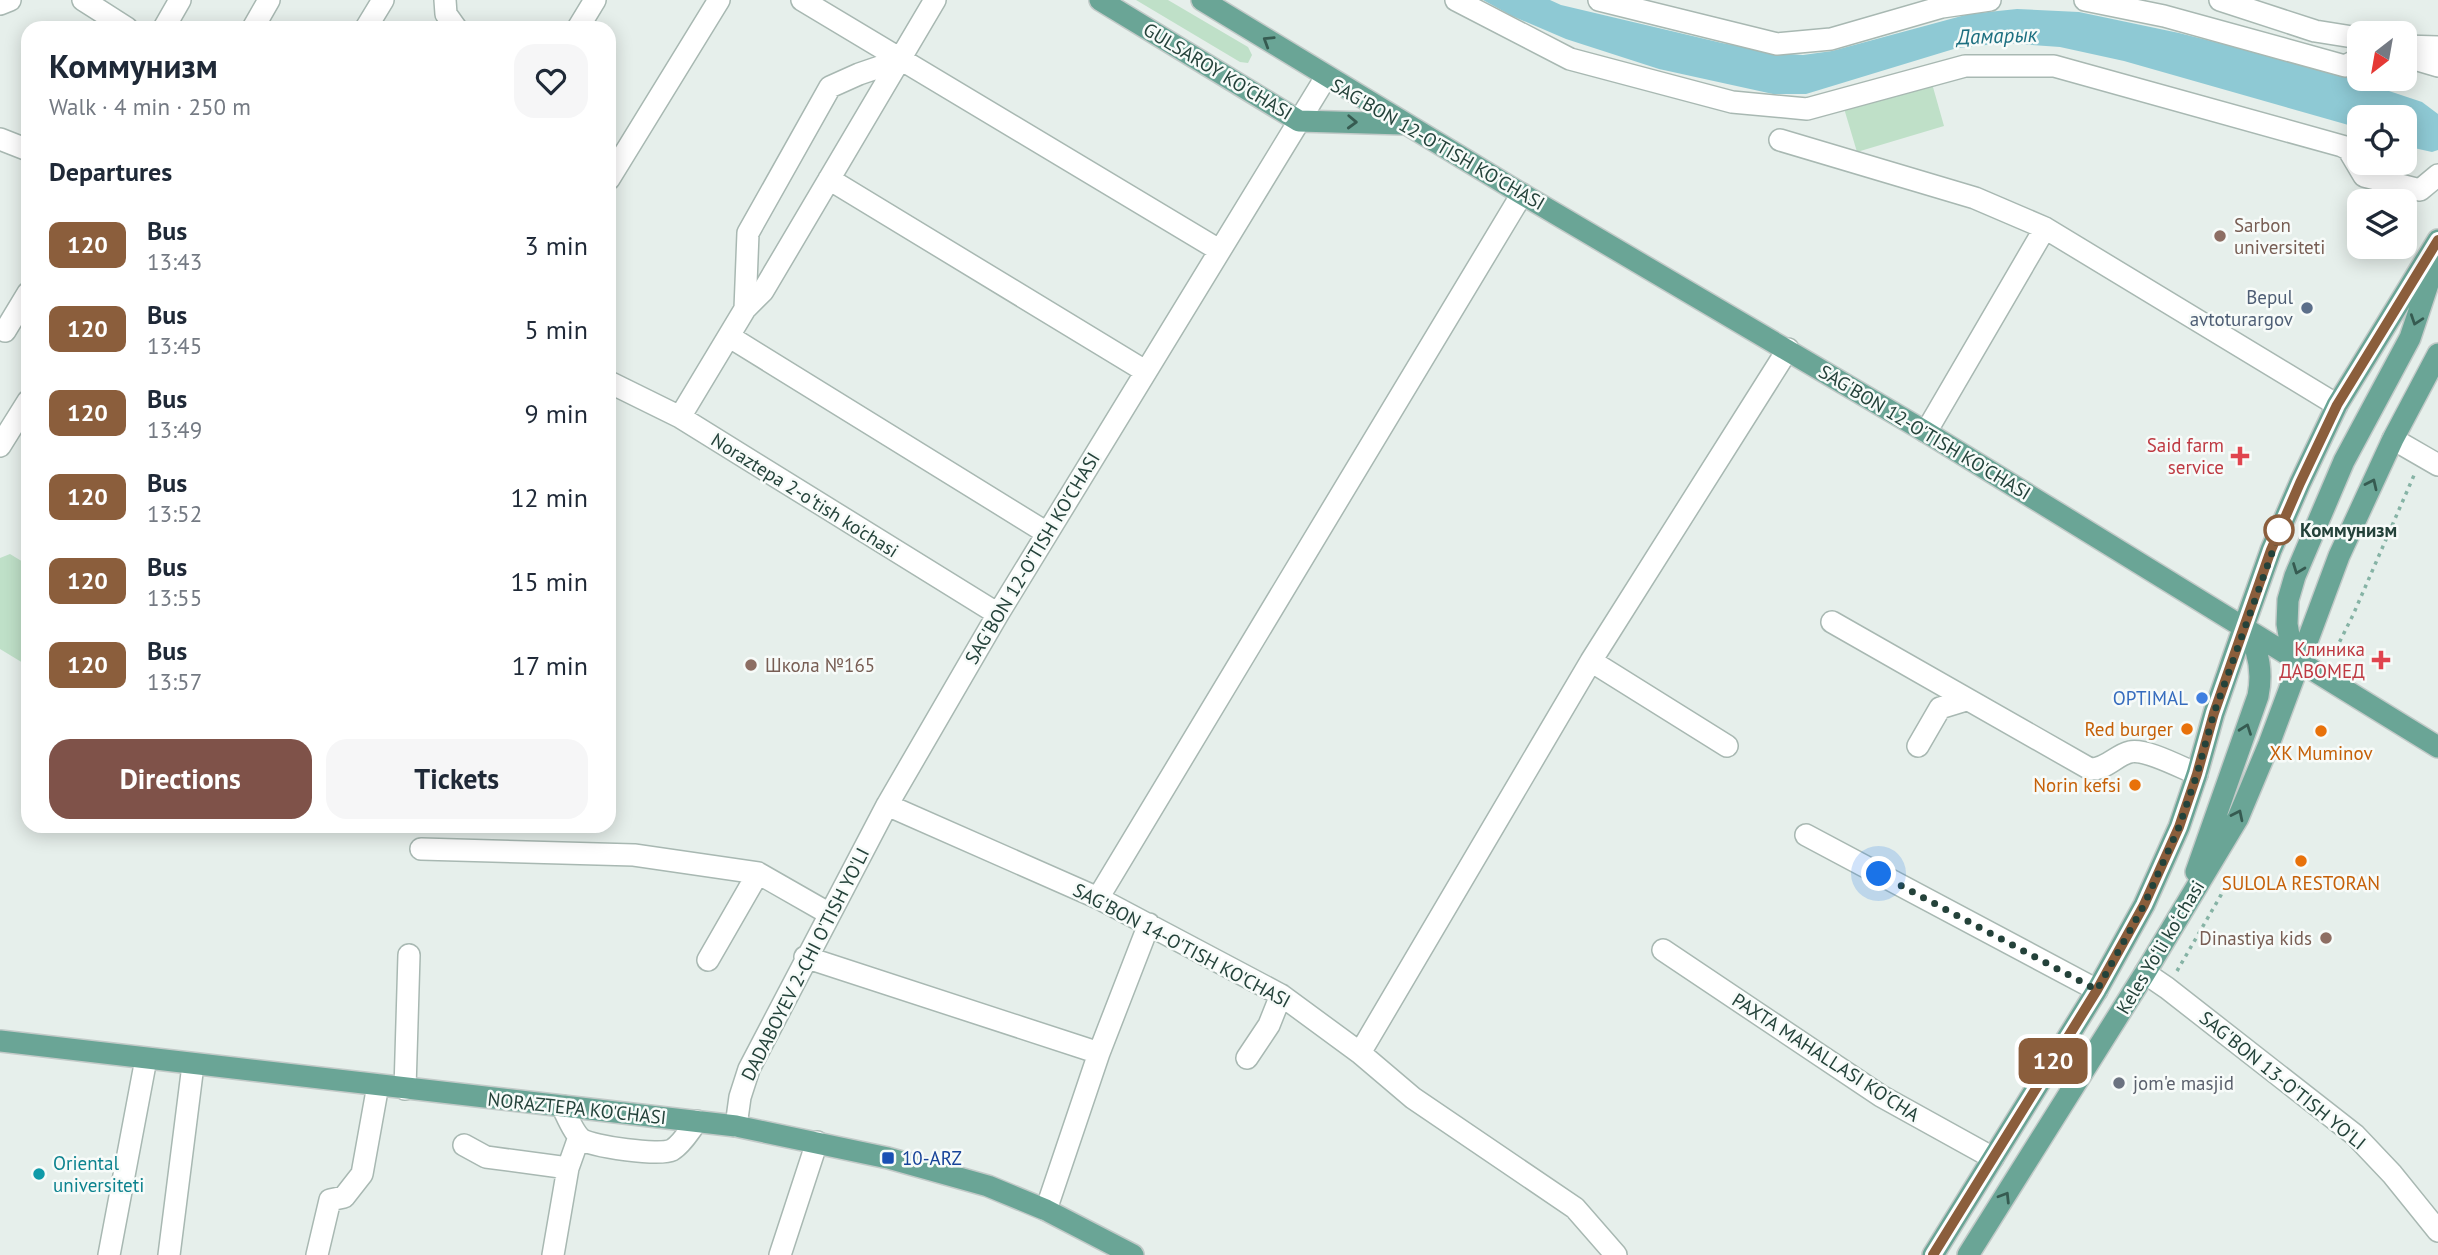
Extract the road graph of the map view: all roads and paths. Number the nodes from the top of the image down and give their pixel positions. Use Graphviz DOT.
graph roads {
  1 [pos="10,0"];
  2 [pos="83,0"];
  3 [pos="180,0"];
  4 [pos="269,0"];
  5 [pos="383,0"];
  6 [pos="445,0"];
  7 [pos="595,0"];
  8 [pos="719,0"];
  9 [pos="802,0"];
  10 [pos="934,0"];
  11 [pos="1100,0"];
  12 [pos="1202,0"];
  13 [pos="1457,0"];
  14 [pos="1599,0"];
  15 [pos="1990,0"];
  16 [pos="2085,0"];
  17 [pos="2220,0"];
  18 [pos="0,4"];
  19 [pos="116,21"];
  20 [pos="168,21"];
  21 [pos="257,21"];
  22 [pos="370,21"];
  23 [pos="451,21"];
  24 [pos="582,21"];
  25 [pos="2347,36"];
  26 [pos="876,45"];
  27 [pos="2417,46"];
  28 [pos="2438,47"];
  29 [pos="900,60"];
  30 [pos="2417,60"];
  31 [pos="2347,65"];
  32 [pos="2438,66"];
  33 [pos="859,74"];
  34 [pos="1326,77"];
  35 [pos="884,87"];
  36 [pos="1299,121"];
  37 [pos="1405,124"];
  38 [pos="0,139"];
  39 [pos="1780,140"];
  40 [pos="21,147"];
  41 [pos="616,168"];
  42 [pos="2438,175"];
  43 [pos="830,179"];
  44 [pos="1522,194"];
  45 [pos="2045,228"];
  46 [pos="2438,240"];
  47 [pos="1219,250"];
  48 [pos="2438,255"];
  49 [pos="21,305"];
  50 [pos="745,309"];
  51 [pos="5,331"];
  52 [pos="730,337"];
  53 [pos="1788,349"];
  54 [pos="2438,354"];
  55 [pos="1145,370"];
  56 [pos="616,385"];
  57 [pos="2337,405"];
  58 [pos="21,412"];
  59 [pos="680,417"];
  60 [pos="1926,432"];
  61 [pos="2393,439"];
  62 [pos="0,446"];
  63 [pos="2438,465"];
  64 [pos="1047,533"];
  65 [pos="998,614"];
  66 [pos="1832,622"];
  67 [pos="2244,626"];
  68 [pos="1591,660"];
  69 [pos="2300,661"];
  70 [pos="1966,700"];
  71 [pos="1727,746"];
  72 [pos="1918,746"];
  73 [pos="2438,747"];
  74 [pos="2197,774"];
  75 [pos="886,806"];
  76 [pos="1806,835"];
  77 [pos="421,849"];
  78 [pos="758,873"];
  79 [pos="1098,898"];
  80 [pos="2183,909"];
  81 [pos="828,913"];
  82 [pos="1149,924"];
  83 [pos="1663,950"];
  84 [pos="410,955"];
  85 [pos="805,957"];
  86 [pos="708,960"];
  87 [pos="2145,973"];
  88 [pos="2097,990"];
  89 [pos="1281,995"];
  90 [pos="0,1041"];
  91 [pos="1099,1053"];
  92 [pos="1360,1053"];
  93 [pos="1247,1058"];
  94 [pos="146,1059"];
  95 [pos="193,1065"];
  96 [pos="378,1086"];
  97 [pos="405,1089"];
  98 [pos="562,1106"];
  99 [pos="697,1121"];
  100 [pos="736,1126"];
  101 [pos="579,1138"];
  102 [pos="817,1142"];
  103 [pos="464,1145"];
  104 [pos="1993,1158"];
  105 [pos="568,1168"];
  106 [pos="1046,1210"];
  107 [pos="2438,1231"];
  108 [pos="109,1255"];
  109 [pos="169,1255"];
  110 [pos="317,1255"];
  111 [pos="553,1255"];
  112 [pos="780,1255"];
  113 [pos="1133,1255"];
  114 [pos="1616,1255"];
  115 [pos="1933,1255"];
  116 [pos="1968,1255"];
  1 -- 18 [label="street"];
  2 -- 19 [label="street"];
  3 -- 20 [label="street"];
  4 -- 21 [label="street"];
  5 -- 22 [label="street"];
  6 -- 23 [label="street"];
  7 -- 24 [label="street"];
  8 -- 41 [label="street"];
  9 -- 26 [label="street"];
  10 -- 29 [label="street"];
  11 -- 36 [label="main road, GULSAROY KO'CHASI"];
  34 -- 12 [label="main road, one-way"];
  13 -- 42 [label="street"];
  14 -- 15 [label="street"];
  16 -- 31 [label="street"];
  17 -- 25 [label="street"];
  26 -- 29 [label="street"];
  26 -- 33 [label="street"];
  27 -- 28 [label="street"];
  29 -- 33 [label="street"];
  29 -- 35 [label="street"];
  29 -- 47 [label="street"];
  30 -- 32 [label="street"];
  33 -- 35 [label="street"];
  33 -- 50 [label="street"];
  34 -- 36 [label="street, SAG'BON 12-O'TISH KO'CHASI"];
  34 -- 37 [label="main road, SAG'BON 12-O'TISH KO'CHASI"];
  35 -- 43 [label="street"];
  36 -- 37 [label="main road, one-way"];
  36 -- 47 [label="street, SAG'BON 12-O'TISH KO'CHASI"];
  37 -- 44 [label="main road, SAG'BON 12-O'TISH KO'CHASI"];
  38 -- 40 [label="street"];
  39 -- 45 [label="street"];
  43 -- 50 [label="street"];
  43 -- 55 [label="street"];
  44 -- 53 [label="main road, SAG'BON 12-O'TISH KO'CHASI"];
  44 -- 79 [label="street"];
  45 -- 57 [label="street"];
  45 -- 60 [label="street"];
  46 -- 57 [label="main road, Keles Yoʻli koʻchasi"];
  47 -- 55 [label="street, SAG'BON 12-O'TISH KO'CHASI"];
  48 -- 69 [label="main road, one-way"];
  49 -- 51 [label="street"];
  50 -- 52 [label="street"];
  52 -- 59 [label="street"];
  52 -- 64 [label="street"];
  53 -- 60 [label="main road, SAG'BON 12-O'TISH KO'CHASI"];
  53 -- 68 [label="street"];
  54 -- 61 [label="main road, Keles Yoʻli koʻchasi"];
  55 -- 64 [label="street, SAG'BON 12-O'TISH KO'CHASI"];
  56 -- 59 [label="street, Noraztepa 2-oʻtish ko'chasi"];
  57 -- 67 [label="main road, Keles Yoʻli koʻchasi"];
  58 -- 62 [label="street"];
  59 -- 65 [label="street, Noraztepa 2-oʻtish ko'chasi"];
  60 -- 67 [label="main road, SAG'BON 12-O'TISH KO'CHASI"];
  61 -- 63 [label="street"];
  69 -- 61 [label="main road, Keles Yoʻli koʻchasi, one-way"];
  64 -- 65 [label="street, SAG'BON 12-O'TISH KO'CHASI"];
  65 -- 75 [label="street, SAG'BON 12-O'TISH KO'CHASI"];
  66 -- 70 [label="street"];
  67 -- 69 [label="main road, SAG'BON 12-O'TISH KO'CHASI"];
  67 -- 74 [label="main road, Keles Yoʻli koʻchasi"];
  80 -- 67 [label="main road, one-way"];
  68 -- 71 [label="street"];
  68 -- 92 [label="street"];
  69 -- 73 [label="main road, SAG'BON 12-O'TISH KO'CHASI"];
  80 -- 69 [label="main road, Keles Yoʻli koʻchasi, one-way"];
  70 -- 72 [label="street"];
  70 -- 74 [label="street"];
  74 -- 88 [label="main road, Keles Yoʻli koʻchasi"];
  75 -- 79 [label="street, SAG'BON 14-O'TISH KO'CHASI"];
  75 -- 81 [label="street, DADABOYEV 2-CHI O'TISH YO'LI"];
  76 -- 88 [label="street"];
  77 -- 78 [label="street"];
  78 -- 81 [label="street"];
  78 -- 86 [label="street"];
  79 -- 82 [label="street, SAG'BON 14-O'TISH KO'CHASI"];
  80 -- 87 [label="main road, Keles Yoʻli koʻchasi"];
  81 -- 85 [label="street, DADABOYEV 2-CHI O'TISH YO'LI"];
  82 -- 89 [label="street, SAG'BON 14-O'TISH KO'CHASI"];
  82 -- 91 [label="street"];
  83 -- 104 [label="street, PAXTA MAHALLASI KO'CHA"];
  84 -- 97 [label="street"];
  85 -- 91 [label="street"];
  85 -- 100 [label="street, DADABOYEV 2-CHI O'TISH YO'LI"];
  87 -- 107 [label="street, SAG'BON 13-O'TISH YO'LI"];
  116 -- 87 [label="main road, Keles Yoʻli koʻchasi, one-way"];
  88 -- 104 [label="main road, Keles Yoʻli koʻchasi"];
  89 -- 92 [label="street, SAG'BON 14-O'TISH KO'CHASI"];
  89 -- 93 [label="street"];
  90 -- 94 [label="main road, NORAZTEPA KO'CHASI"];
  91 -- 106 [label="street"];
  92 -- 114 [label="street, SAG'BON 14-O'TISH KO'CHASI"];
  94 -- 95 [label="main road, NORAZTEPA KO'CHASI"];
  94 -- 108 [label="street"];
  95 -- 96 [label="main road, NORAZTEPA KO'CHASI"];
  95 -- 109 [label="street"];
  96 -- 97 [label="main road, NORAZTEPA KO'CHASI"];
  96 -- 110 [label="street"];
  97 -- 98 [label="main road, NORAZTEPA KO'CHASI"];
  98 -- 99 [label="main road, NORAZTEPA KO'CHASI"];
  98 -- 101 [label="street"];
  99 -- 100 [label="main road, NORAZTEPA KO'CHASI"];
  99 -- 101 [label="street"];
  100 -- 102 [label="main road, NORAZTEPA KO'CHASI"];
  101 -- 105 [label="street"];
  102 -- 106 [label="main road, NORAZTEPA KO'CHASI"];
  102 -- 112 [label="street"];
  103 -- 105 [label="street"];
  104 -- 115 [label="main road, Keles Yoʻli koʻchasi"];
  105 -- 111 [label="street"];
  106 -- 113 [label="main road, NORAZTEPA KO'CHASI"];
}
